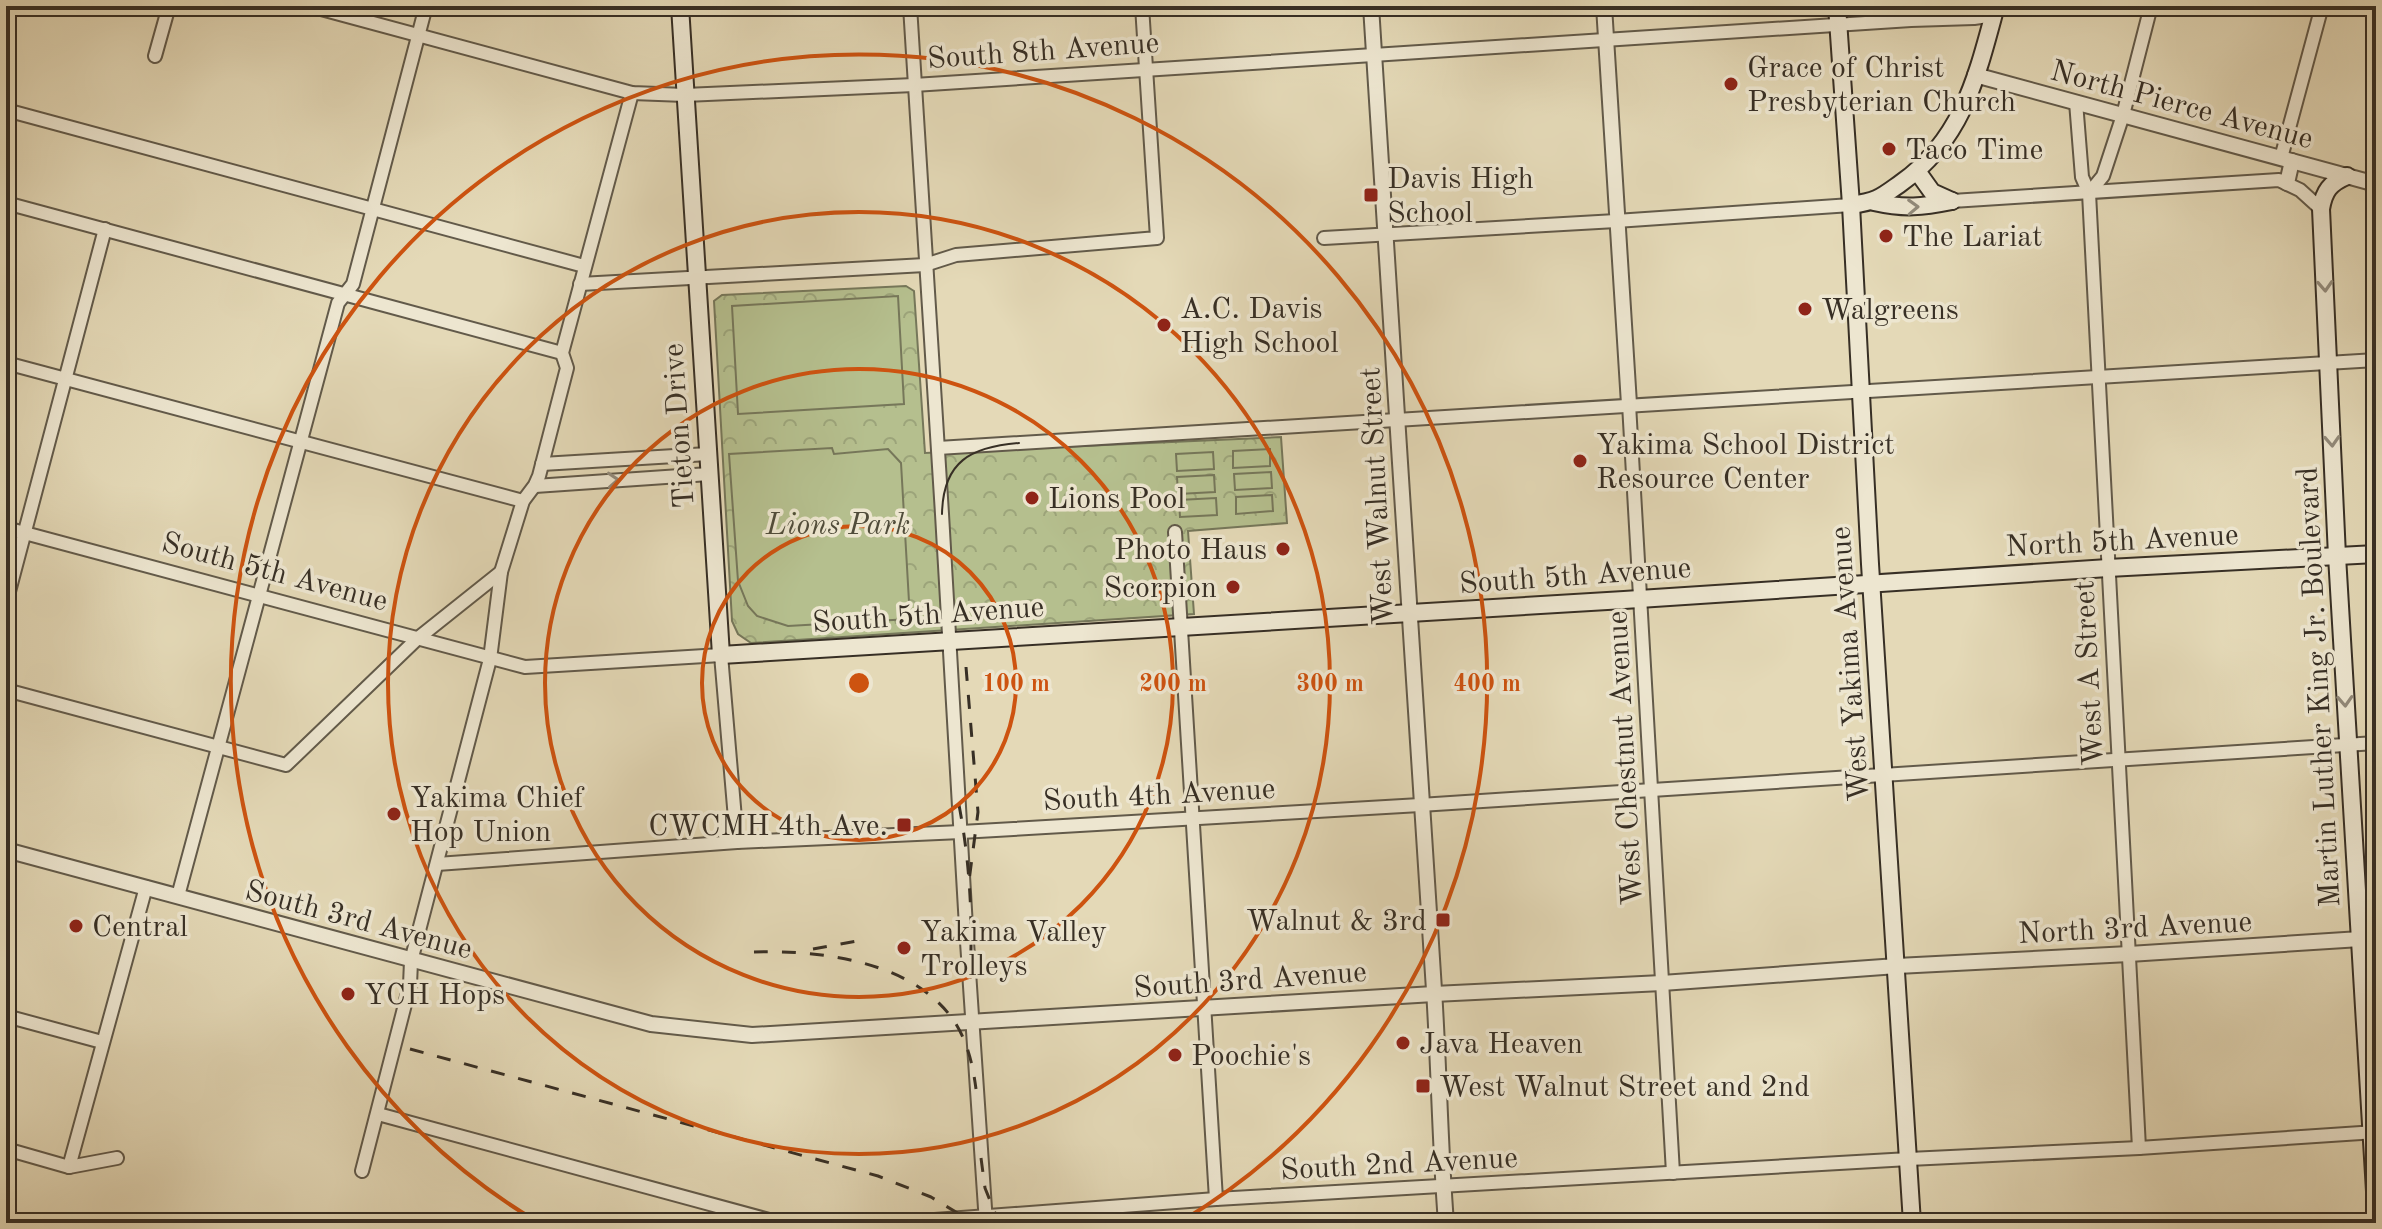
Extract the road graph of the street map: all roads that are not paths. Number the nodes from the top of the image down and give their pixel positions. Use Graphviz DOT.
graph roads {
  1 [pos="169,6"];
  2 [pos="310,6"];
  3 [pos="426,6"];
  4 [pos="680,6"];
  5 [pos="910,6"];
  6 [pos="1142,6"];
  7 [pos="1371,6"];
  8 [pos="1604,6"];
  9 [pos="1837,6"];
  10 [pos="2151,6"];
  11 [pos="2322,6"];
  12 [pos="1995,10"];
  13 [pos="1839,25"];
  14 [pos="418,35"];
  15 [pos="1606,40"];
  16 [pos="1375,54"];
  17 [pos="155,56"];
  18 [pos="1146,69"];
  19 [pos="1975,75"];
  20 [pos="914,85"];
  21 [pos="632,93"];
  22 [pos="685,95"];
  23 [pos="2076,102"];
  24 [pos="6,110"];
  25 [pos="2123,115"];
  26 [pos="2287,160"];
  27 [pos="1917,171"];
  28 [pos="2347,176"];
  29 [pos="2287,183"];
  30 [pos="2376,184"];
  31 [pos="2089,193"];
  32 [pos="1952,201"];
  33 [pos="1874,202"];
  34 [pos="6,203"];
  35 [pos="1851,205"];
  36 [pos="2321,209"];
  37 [pos="373,210"];
  38 [pos="1616,221"];
  39 [pos="105,229"];
  40 [pos="1387,235"];
  41 [pos="1324,238"];
  42 [pos="925,265"];
  43 [pos="584,266"];
  44 [pos="697,278"];
  45 [pos="580,284"];
  46 [pos="346,295"];
  47 [pos="562,353"];
  48 [pos="2376,360"];
  49 [pos="6,363"];
  50 [pos="2328,363"];
  51 [pos="2097,376"];
  52 [pos="66,379"];
  53 [pos="1861,391"];
  54 [pos="1629,404"];
  55 [pos="1399,419"];
  56 [pos="301,443"];
  57 [pos="938,448"];
  58 [pos="708,454"];
  59 [pos="542,464"];
  60 [pos="709,474"];
  61 [pos="535,486"];
  62 [pos="523,501"];
  63 [pos="6,528"];
  64 [pos="1175,532"];
  65 [pos="26,533"];
  66 [pos="2376,554"];
  67 [pos="2337,556"];
  68 [pos="2108,568"];
  69 [pos="501,572"];
  70 [pos="1871,584"];
  71 [pos="261,595"];
  72 [pos="1641,599"];
  73 [pos="6,603"];
  74 [pos="1408,613"];
  75 [pos="1181,626"];
  76 [pos="417,639"];
  77 [pos="949,641"];
  78 [pos="721,655"];
  79 [pos="490,659"];
  80 [pos="6,690"];
  81 [pos="2376,743"];
  82 [pos="2348,745"];
  83 [pos="220,747"];
  84 [pos="2119,760"];
  85 [pos="1884,776"];
  86 [pos="1652,788"];
  87 [pos="1420,805"];
  88 [pos="1191,818"];
  89 [pos="961,832"];
  90 [pos="737,842"];
  91 [pos="6,850"];
  92 [pos="437,864"];
  93 [pos="146,887"];
  94 [pos="178,896"];
  95 [pos="2368,939"];
  96 [pos="2129,954"];
  97 [pos="411,961"];
  98 [pos="1897,966"];
  99 [pos="1662,983"];
  100 [pos="1434,994"];
  101 [pos="1204,1008"];
  102 [pos="6,1016"];
  103 [pos="972,1023"];
  104 [pos="102,1042"];
  105 [pos="378,1114"];
  106 [pos="2373,1132"];
  107 [pos="2139,1148"];
  108 [pos="6,1149"];
  109 [pos="117,1158"];
  110 [pos="1909,1159"];
  111 [pos="69,1167"];
  112 [pos="362,1171"];
  113 [pos="1673,1173"];
  114 [pos="1443,1187"];
  115 [pos="1216,1199"];
  116 [pos="2376,1208"];
  117 [pos="986,1220"];
  118 [pos="780,1223"];
  119 [pos="894,1223"];
  120 [pos="1446,1223"];
  121 [pos="1912,1223"];
  1 -- 17 [label="street"];
  2 -- 14 [label="street, South 8th Avenue"];
  3 -- 14 [label="street"];
  4 -- 22 [label="main road, Tieton Drive"];
  5 -- 20 [label="street"];
  6 -- 18 [label="street"];
  7 -- 16 [label="street, West Walnut Street"];
  8 -- 15 [label="street, West Chestnut Avenue"];
  9 -- 13 [label="main road, West Yakima Avenue"];
  10 -- 25 [label="street"];
  11 -- 26 [label="street"];
  12 -- 13 [label="street, South 8th Avenue"];
  12 -- 19 [label="main road"];
  13 -- 15 [label="street, South 8th Avenue"];
  13 -- 35 [label="main road, West Yakima Avenue"];
  14 -- 21 [label="street, South 8th Avenue"];
  14 -- 37 [label="street"];
  15 -- 16 [label="street, South 8th Avenue"];
  15 -- 38 [label="street, West Chestnut Avenue"];
  16 -- 18 [label="street, South 8th Avenue"];
  16 -- 40 [label="street, West Walnut Street"];
  18 -- 20 [label="street, South 8th Avenue"];
  18 -- 42 [label="street"];
  19 -- 23 [label="street, North Pierce Avenue"];
  19 -- 27 [label="main road"];
  20 -- 22 [label="street, South 8th Avenue"];
  20 -- 42 [label="street"];
  21 -- 22 [label="street, South 8th Avenue"];
  21 -- 43 [label="street"];
  22 -- 44 [label="main road, Tieton Drive"];
  23 -- 25 [label="street, North Pierce Avenue"];
  23 -- 31 [label="street, West A Street"];
  24 -- 37 [label="street"];
  25 -- 26 [label="street, North Pierce Avenue"];
  25 -- 31 [label="street"];
  26 -- 28 [label="street, North Pierce Avenue"];
  26 -- 29 [label="street"];
  27 -- 32 [label="main road"];
  27 -- 33 [label="main road"];
  28 -- 30 [label="street, North Pierce Avenue"];
  28 -- 36 [label="main road"];
  29 -- 31 [label="street"];
  29 -- 36 [label="street"];
  31 -- 32 [label="street"];
  31 -- 51 [label="street, West A Street"];
  33 -- 32 [label="main road, one-way"];
  33 -- 35 [label="main road"];
  34 -- 39 [label="street"];
  35 -- 38 [label="street"];
  35 -- 53 [label="main road, West Yakima Avenue"];
  36 -- 50 [label="main road, Martin Luther King Jr. Boulevard, one-way"];
  37 -- 43 [label="street"];
  37 -- 46 [label="street"];
  38 -- 40 [label="street"];
  38 -- 54 [label="street, West Chestnut Avenue"];
  39 -- 46 [label="street"];
  39 -- 52 [label="street"];
  40 -- 41 [label="street"];
  40 -- 55 [label="street, West Walnut Street"];
  42 -- 44 [label="street"];
  42 -- 57 [label="street"];
  43 -- 45 [label="street"];
  44 -- 45 [label="street"];
  44 -- 58 [label="main road, Tieton Drive"];
  45 -- 47 [label="street"];
  46 -- 47 [label="street"];
  46 -- 56 [label="street"];
  47 -- 59 [label="street"];
  48 -- 50 [label="street"];
  49 -- 52 [label="street"];
  50 -- 51 [label="street"];
  50 -- 67 [label="main road, Martin Luther King Jr. Boulevard, one-way"];
  51 -- 53 [label="street"];
  51 -- 68 [label="street, West A Street"];
  52 -- 56 [label="street"];
  52 -- 65 [label="street"];
  53 -- 54 [label="street"];
  53 -- 70 [label="main road, West Yakima Avenue"];
  54 -- 55 [label="street"];
  54 -- 72 [label="street, West Chestnut Avenue"];
  55 -- 57 [label="street"];
  55 -- 74 [label="street, West Walnut Street"];
  56 -- 62 [label="street"];
  56 -- 71 [label="street"];
  57 -- 77 [label="street"];
  58 -- 59 [label="street"];
  58 -- 60 [label="main road, Tieton Drive"];
  59 -- 61 [label="street"];
  61 -- 60 [label="street, one-way"];
  60 -- 78 [label="main road, Tieton Drive"];
  61 -- 62 [label="street"];
  62 -- 69 [label="street"];
  63 -- 65 [label="street, South 5th Avenue"];
  64 -- 75 [label="street"];
  65 -- 71 [label="street, South 5th Avenue"];
  65 -- 73 [label="street"];
  66 -- 67 [label="main road, North 5th Avenue"];
  67 -- 68 [label="main road, North 5th Avenue"];
  67 -- 82 [label="main road, Martin Luther King Jr. Boulevard, one-way"];
  68 -- 70 [label="main road, North 5th Avenue"];
  68 -- 84 [label="street, West A Street"];
  69 -- 76 [label="street"];
  69 -- 79 [label="street"];
  70 -- 72 [label="main road, South 5th Avenue"];
  70 -- 85 [label="main road, West Yakima Avenue"];
  71 -- 76 [label="street, South 5th Avenue"];
  71 -- 83 [label="street"];
  72 -- 74 [label="main road, South 5th Avenue"];
  72 -- 86 [label="street, West Chestnut Avenue"];
  74 -- 75 [label="main road, South 5th Avenue"];
  74 -- 87 [label="street, West Walnut Street"];
  75 -- 77 [label="main road, South 5th Avenue"];
  75 -- 88 [label="street"];
  76 -- 79 [label="street, South 5th Avenue"];
  76 -- 83 [label="street"];
  77 -- 78 [label="main road, South 5th Avenue"];
  77 -- 89 [label="street"];
  78 -- 79 [label="street, South 5th Avenue"];
  78 -- 90 [label="street, Tieton Drive"];
  79 -- 92 [label="street"];
  80 -- 83 [label="street"];
  81 -- 82 [label="street, South 4th Avenue"];
  82 -- 84 [label="street, South 4th Avenue"];
  82 -- 95 [label="main road, Martin Luther King Jr. Boulevard"];
  83 -- 94 [label="street"];
  84 -- 85 [label="street, South 4th Avenue"];
  84 -- 96 [label="street, West A Street"];
  85 -- 86 [label="street, South 4th Avenue"];
  85 -- 98 [label="main road, West Yakima Avenue"];
  86 -- 87 [label="street, South 4th Avenue"];
  86 -- 99 [label="street, West Chestnut Avenue"];
  87 -- 88 [label="street, South 4th Avenue"];
  87 -- 100 [label="street, West Walnut Street"];
  88 -- 89 [label="street, South 4th Avenue"];
  88 -- 101 [label="street"];
  89 -- 90 [label="street, South 4th Avenue"];
  89 -- 103 [label="street"];
  90 -- 92 [label="street, South 4th Avenue"];
  91 -- 93 [label="street, South 3rd Avenue"];
  92 -- 97 [label="street"];
  93 -- 94 [label="street, South 3rd Avenue"];
  93 -- 104 [label="street"];
  94 -- 97 [label="street, South 3rd Avenue"];
  95 -- 96 [label="street, North 3rd Avenue"];
  95 -- 106 [label="main road, Martin Luther King Jr. Boulevard"];
  96 -- 98 [label="street, North 3rd Avenue"];
  96 -- 107 [label="street, West A Street"];
  97 -- 103 [label="street, South 3rd Avenue"];
  97 -- 105 [label="street"];
  98 -- 99 [label="street, South 3rd Avenue"];
  98 -- 110 [label="main road, West Yakima Avenue"];
  99 -- 100 [label="street, South 3rd Avenue"];
  99 -- 113 [label="street, West Chestnut Avenue"];
  100 -- 101 [label="street, South 3rd Avenue"];
  100 -- 114 [label="street, West Walnut Street"];
  101 -- 103 [label="street, South 3rd Avenue"];
  101 -- 115 [label="street"];
  102 -- 104 [label="street"];
  103 -- 117 [label="street"];
  104 -- 111 [label="street"];
  105 -- 112 [label="street"];
  105 -- 118 [label="street"];
  106 -- 107 [label="street, South 2nd Avenue"];
  106 -- 116 [label="main road, Martin Luther King Jr. Boulevard"];
  107 -- 110 [label="street, South 2nd Avenue"];
  108 -- 111 [label="street"];
  109 -- 111 [label="street"];
  110 -- 113 [label="street, South 2nd Avenue"];
  110 -- 121 [label="main road, West Yakima Avenue"];
  113 -- 114 [label="street, South 2nd Avenue"];
  114 -- 115 [label="street, South 2nd Avenue"];
  114 -- 120 [label="street, West Walnut Street"];
  115 -- 117 [label="street, South 2nd Avenue"];
  117 -- 119 [label="street, South 2nd Avenue"];
}
